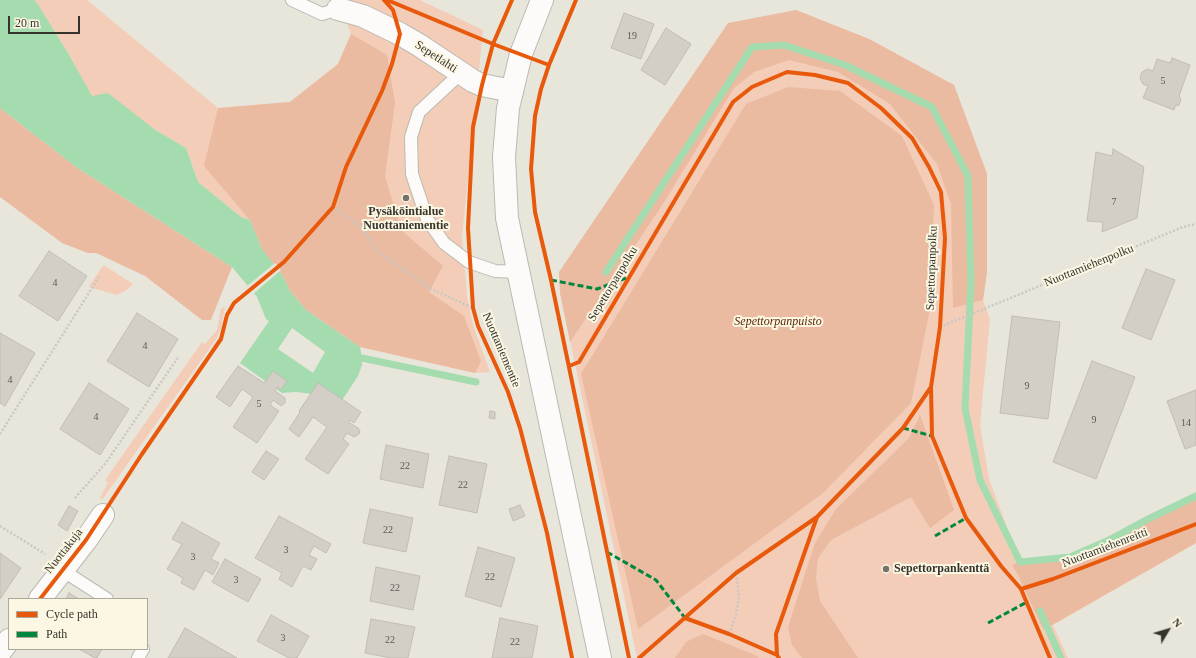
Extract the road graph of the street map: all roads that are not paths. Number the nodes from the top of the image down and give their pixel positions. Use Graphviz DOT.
graph roads {
  1 [pos="292,0"];
  2 [pos="542,0"];
  3 [pos="338,8"];
  4 [pos="461,73"];
  5 [pos="512,91"];
  6 [pos="518,272"];
  7 [pos="103,515"];
  8 [pos="63,568"];
  9 [pos="41,598"];
  10 [pos="106,598"];
  11 [pos="8,641"];
  12 [pos="0,652"];
  13 [pos="600,658"];
  1 -- 3 [label="lane"];
  2 -- 5 [label="main road"];
  3 -- 4 [label="main road, Sepetlahti"];
  4 -- 5 [label="main road, Sepetlahti"];
  4 -- 6 [label="lane"];
  5 -- 6 [label="main road"];
  6 -- 13 [label="main road"];
  7 -- 8 [label="main road, Nuottakuja"];
  8 -- 9 [label="main road, Nuottakuja"];
  8 -- 10 [label="lane"];
  11 -- 12 [label="main road"];
}
